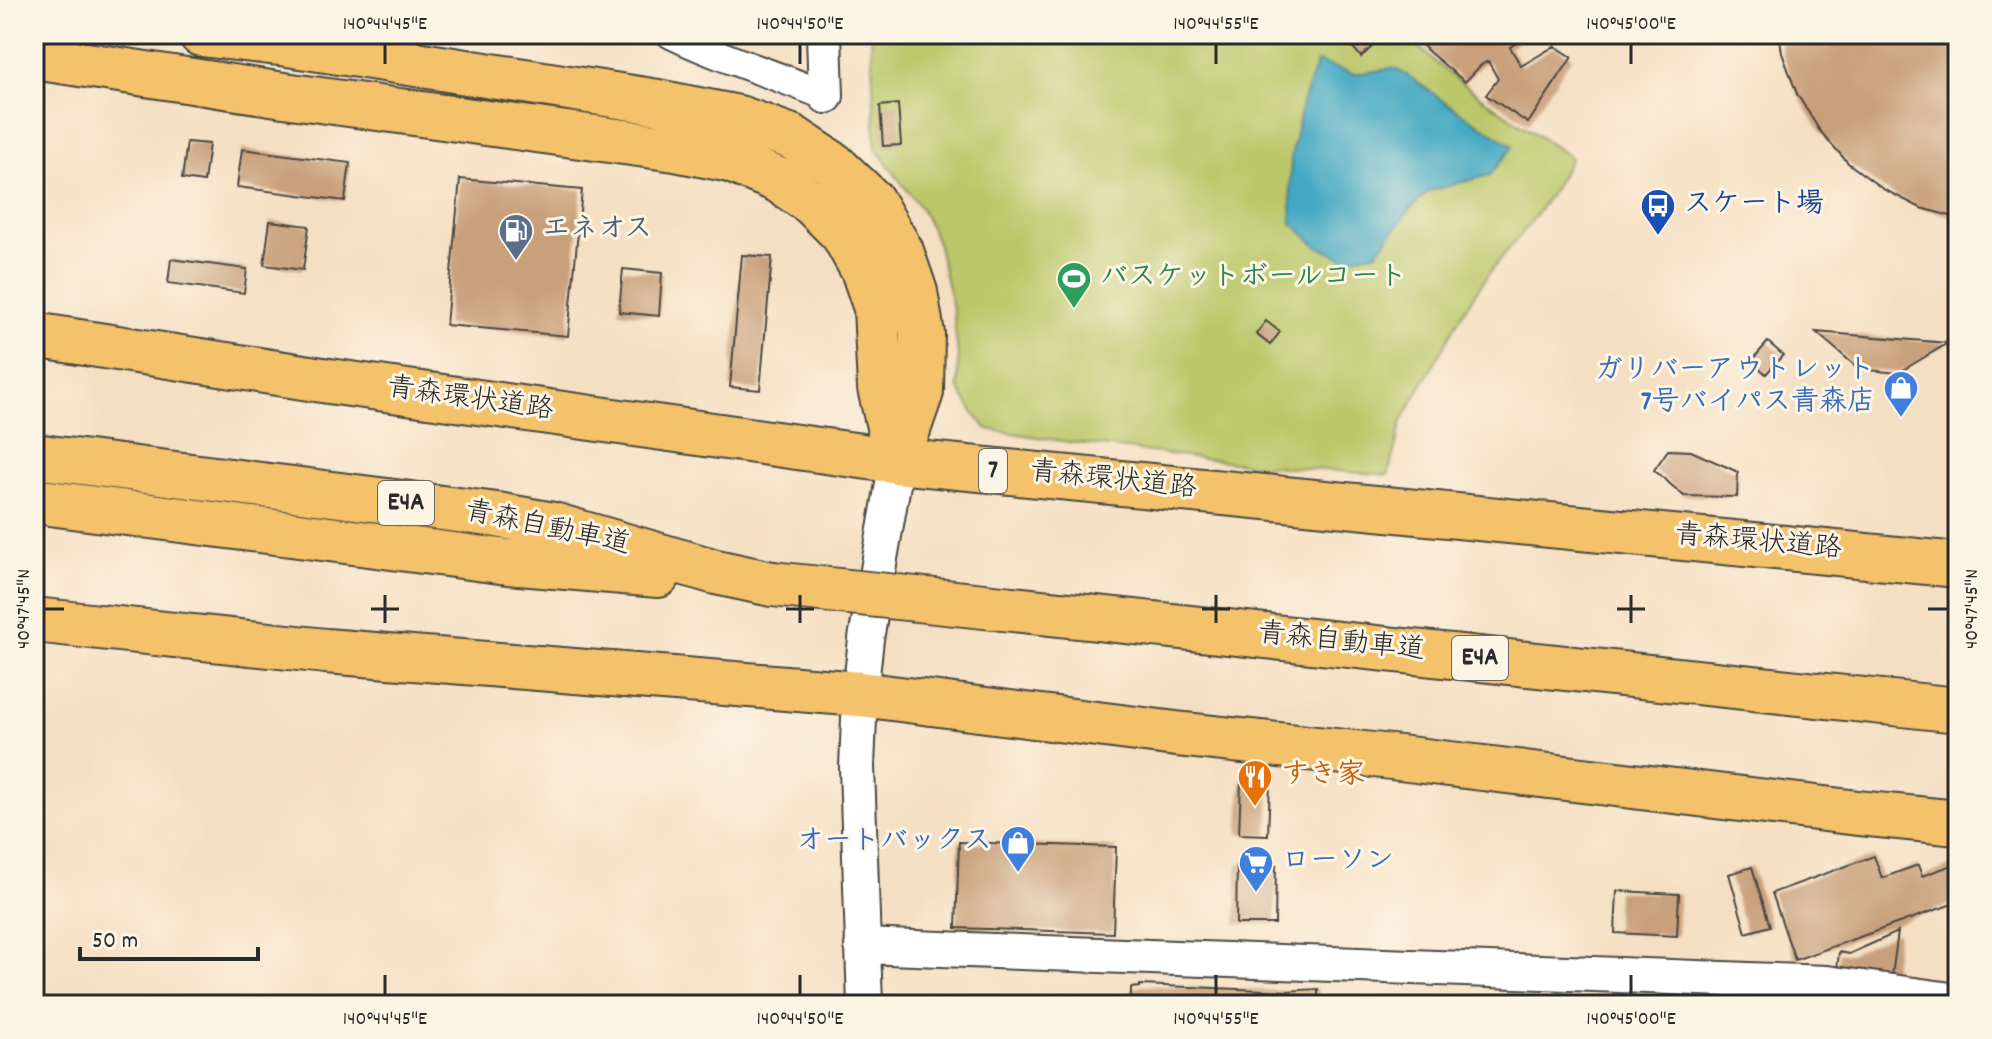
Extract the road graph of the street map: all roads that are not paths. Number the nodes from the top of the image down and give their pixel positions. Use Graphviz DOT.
graph roads {
  1 [pos="201,34"];
  2 [pos="671,34"];
  3 [pos="824,34"];
  4 [pos="43,62"];
  5 [pos="826,96"];
  6 [pos="34,335"];
  7 [pos="34,434"];
  8 [pos="34,456"];
  9 [pos="897,461"];
  10 [pos="133,470"];
  11 [pos="34,503"];
  12 [pos="1958,565"];
  13 [pos="772,584"];
  14 [pos="34,620"];
  15 [pos="860,694"];
  16 [pos="1958,710"];
  17 [pos="1958,823"];
  18 [pos="862,946"];
  19 [pos="1958,1001"];
  20 [pos="865,1005"];
  1 -- 9 [label="highway"];
  2 -- 5 [label="street"];
  3 -- 5 [label="street"];
  4 -- 9 [label="highway"];
  6 -- 9 [label="highway, 青森環状道路 / 7"];
  7 -- 10 [label="highway"];
  8 -- 10 [label="highway, 青森自動車道 / E4A"];
  9 -- 12 [label="highway, 青森環状道路 / 7"];
  9 -- 15 [label="street"];
  10 -- 13 [label="highway, 青森自動車道 / E4A"];
  11 -- 13 [label="highway, 青森自動車道 / E4A"];
  13 -- 16 [label="highway, 青森自動車道 / E4A, bridge"];
  14 -- 15 [label="highway"];
  15 -- 17 [label="highway"];
  15 -- 18 [label="street"];
  18 -- 19 [label="street"];
  18 -- 20 [label="street"];
}
